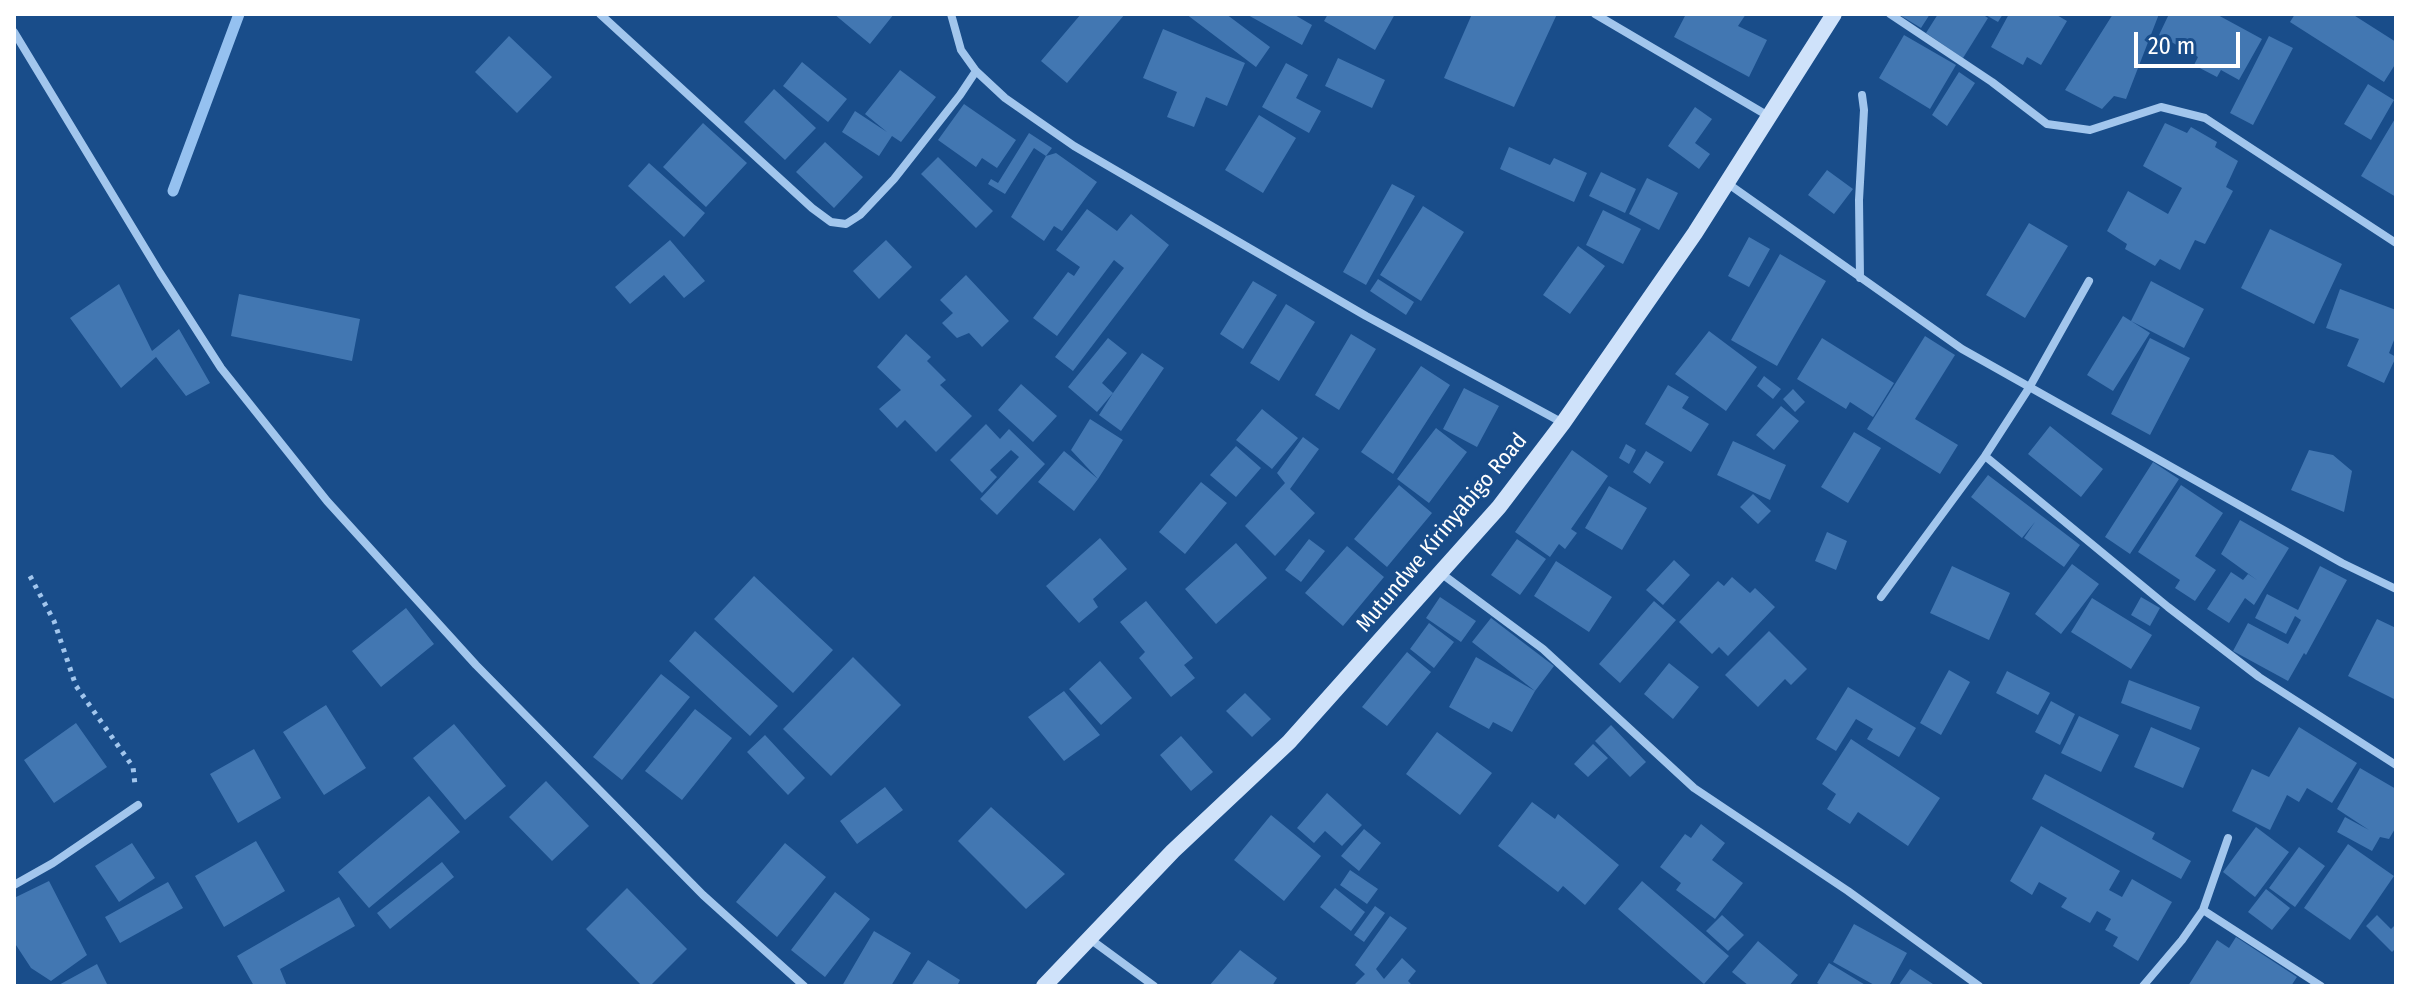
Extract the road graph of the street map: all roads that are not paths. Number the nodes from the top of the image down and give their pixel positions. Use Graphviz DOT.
graph roads {
  1 [pos="600,14"];
  2 [pos="951,14"];
  3 [pos="1595,14"];
  4 [pos="1834,14"];
  5 [pos="1890,14"];
  6 [pos="14,32"];
  7 [pos="976,71"];
  8 [pos="1862,95"];
  9 [pos="1771,117"];
  10 [pos="1727,183"];
  11 [pos="2396,243"];
  12 [pos="1860,278"];
  13 [pos="2089,281"];
  14 [pos="2029,388"];
  15 [pos="1563,423"];
  16 [pos="1985,456"];
  17 [pos="1442,574"];
  18 [pos="2396,589"];
  19 [pos="1881,597"];
  20 [pos="2396,765"];
  21 [pos="138,805"];
  22 [pos="2228,838"];
  23 [pos="14,885"];
  24 [pos="2203,910"];
  25 [pos="1089,938"];
  26 [pos="804,986"];
  27 [pos="1044,986"];
  28 [pos="1154,986"];
  29 [pos="1979,986"];
  30 [pos="2143,986"];
  31 [pos="2321,986"];
  1 -- 7 [label="street"];
  2 -- 7 [label="street"];
  3 -- 9 [label="street"];
  4 -- 9 [label="street, Mutundwe Kirinyabigo Road"];
  5 -- 11 [label="street"];
  6 -- 26 [label="street"];
  7 -- 15 [label="street"];
  8 -- 12 [label="street"];
  9 -- 10 [label="street, Mutundwe Kirinyabigo Road"];
  10 -- 12 [label="street"];
  10 -- 15 [label="street, Mutundwe Kirinyabigo Road"];
  12 -- 14 [label="street"];
  13 -- 14 [label="street"];
  14 -- 16 [label="street"];
  14 -- 18 [label="street"];
  15 -- 17 [label="street, Mutundwe Kirinyabigo Road"];
  16 -- 19 [label="street"];
  16 -- 20 [label="street"];
  17 -- 25 [label="street, Mutundwe Kirinyabigo Road"];
  17 -- 29 [label="street"];
  21 -- 23 [label="street"];
  22 -- 24 [label="street"];
  24 -- 30 [label="street"];
  24 -- 31 [label="street"];
  25 -- 27 [label="street, Mutundwe Kirinyabigo Road"];
  25 -- 28 [label="street"];
}
